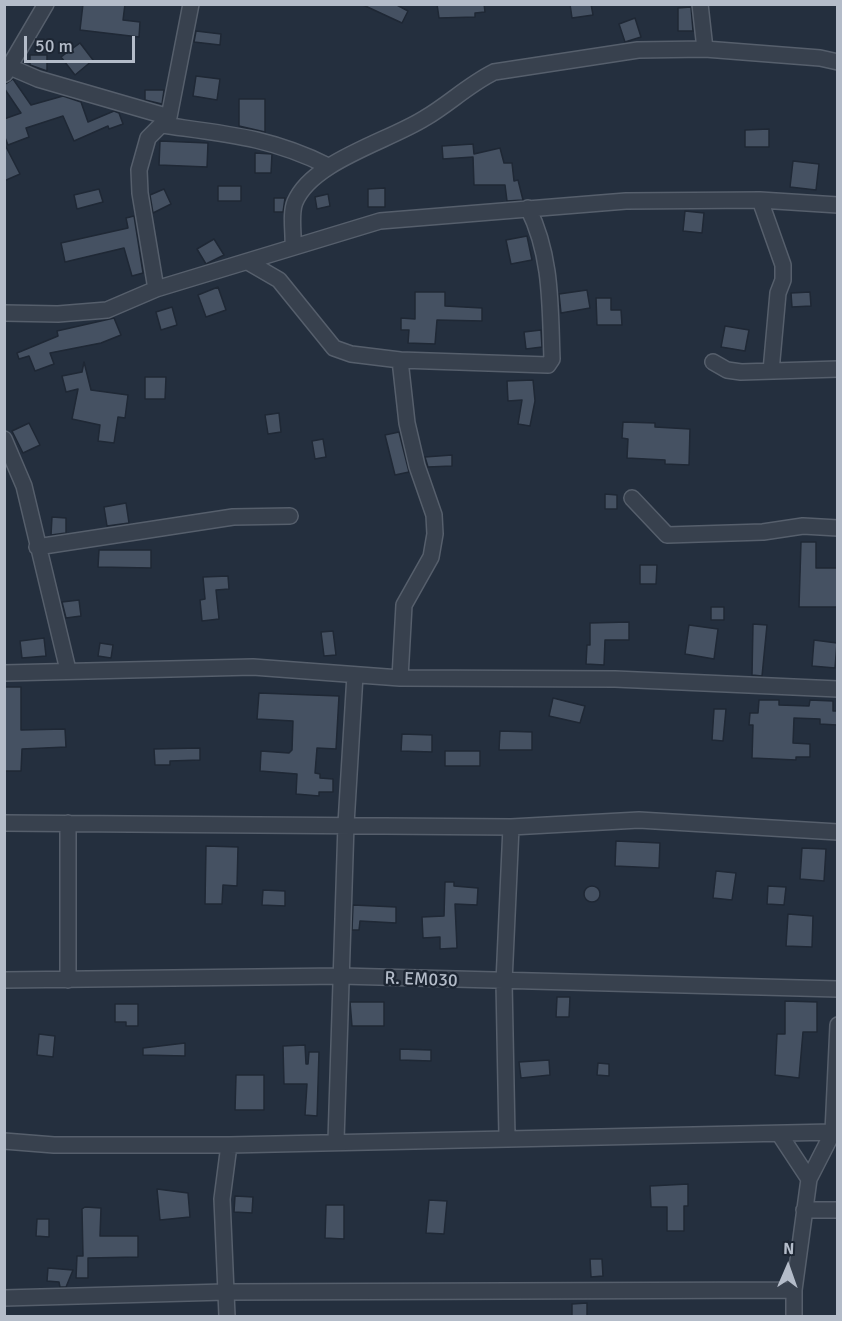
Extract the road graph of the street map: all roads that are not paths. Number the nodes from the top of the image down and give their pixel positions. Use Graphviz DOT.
graph roads {
  1 [pos="46,4"];
  2 [pos="190,4"];
  3 [pos="700,4"];
  4 [pos="705,49"];
  5 [pos="837,62"];
  6 [pos="7,71"];
  7 [pos="166,121"];
  8 [pos="328,166"];
  9 [pos="760,200"];
  10 [pos="837,205"];
  11 [pos="528,208"];
  12 [pos="293,248"];
  13 [pos="248,262"];
  14 [pos="156,289"];
  15 [pos="4,313"];
  16 [pos="400,360"];
  17 [pos="713,362"];
  18 [pos="837,369"];
  19 [pos="771,371"];
  20 [pos="4,439"];
  21 [pos="632,498"];
  22 [pos="290,516"];
  23 [pos="837,528"];
  24 [pos="38,547"];
  25 [pos="68,670"];
  26 [pos="4,673"];
  27 [pos="355,675"];
  28 [pos="400,678"];
  29 [pos="837,689"];
  30 [pos="4,823"];
  31 [pos="68,823"];
  32 [pos="346,824"];
  33 [pos="511,827"];
  34 [pos="837,832"];
  35 [pos="341,976"];
  36 [pos="4,980"];
  37 [pos="68,980"];
  38 [pos="504,982"];
  39 [pos="837,989"];
  40 [pos="837,1025"];
  41 [pos="833,1132"];
  42 [pos="780,1134"];
  43 [pos="507,1137"];
  44 [pos="4,1141"];
  45 [pos="336,1141"];
  46 [pos="229,1145"];
  47 [pos="809,1179"];
  48 [pos="804,1210"];
  49 [pos="837,1210"];
  50 [pos="794,1290"];
  51 [pos="225,1292"];
  52 [pos="4,1298"];
  53 [pos="227,1317"];
  54 [pos="794,1317"];
  1 -- 6 [label="street"];
  2 -- 7 [label="street"];
  3 -- 4 [label="street"];
  4 -- 5 [label="street"];
  4 -- 8 [label="street"];
  6 -- 7 [label="street"];
  7 -- 8 [label="street"];
  7 -- 14 [label="street"];
  8 -- 12 [label="street"];
  9 -- 10 [label="street"];
  9 -- 11 [label="street"];
  9 -- 19 [label="street"];
  11 -- 12 [label="street"];
  11 -- 16 [label="street"];
  12 -- 13 [label="street"];
  13 -- 14 [label="street"];
  13 -- 16 [label="street"];
  14 -- 15 [label="street"];
  16 -- 28 [label="street"];
  17 -- 19 [label="street"];
  18 -- 19 [label="street"];
  20 -- 24 [label="street"];
  21 -- 23 [label="street"];
  22 -- 24 [label="street"];
  24 -- 25 [label="street"];
  25 -- 26 [label="street"];
  25 -- 27 [label="street"];
  27 -- 28 [label="street"];
  27 -- 32 [label="street"];
  28 -- 29 [label="street"];
  30 -- 31 [label="street"];
  31 -- 32 [label="street"];
  31 -- 37 [label="street"];
  32 -- 33 [label="street"];
  32 -- 35 [label="street"];
  33 -- 34 [label="street"];
  33 -- 38 [label="street"];
  35 -- 37 [label="street, R. EM030"];
  35 -- 38 [label="street, R. EM030"];
  35 -- 45 [label="street"];
  36 -- 37 [label="street, R. EM030"];
  38 -- 39 [label="street, R. EM030"];
  38 -- 43 [label="street"];
  40 -- 41 [label="street"];
  41 -- 42 [label="street"];
  41 -- 47 [label="street"];
  42 -- 43 [label="street"];
  42 -- 47 [label="street"];
  43 -- 45 [label="street"];
  44 -- 46 [label="street"];
  45 -- 46 [label="street"];
  46 -- 51 [label="street"];
  47 -- 48 [label="street"];
  48 -- 49 [label="street"];
  48 -- 50 [label="street"];
  50 -- 51 [label="street"];
  50 -- 54 [label="street"];
  51 -- 52 [label="street"];
  51 -- 53 [label="street"];
}
